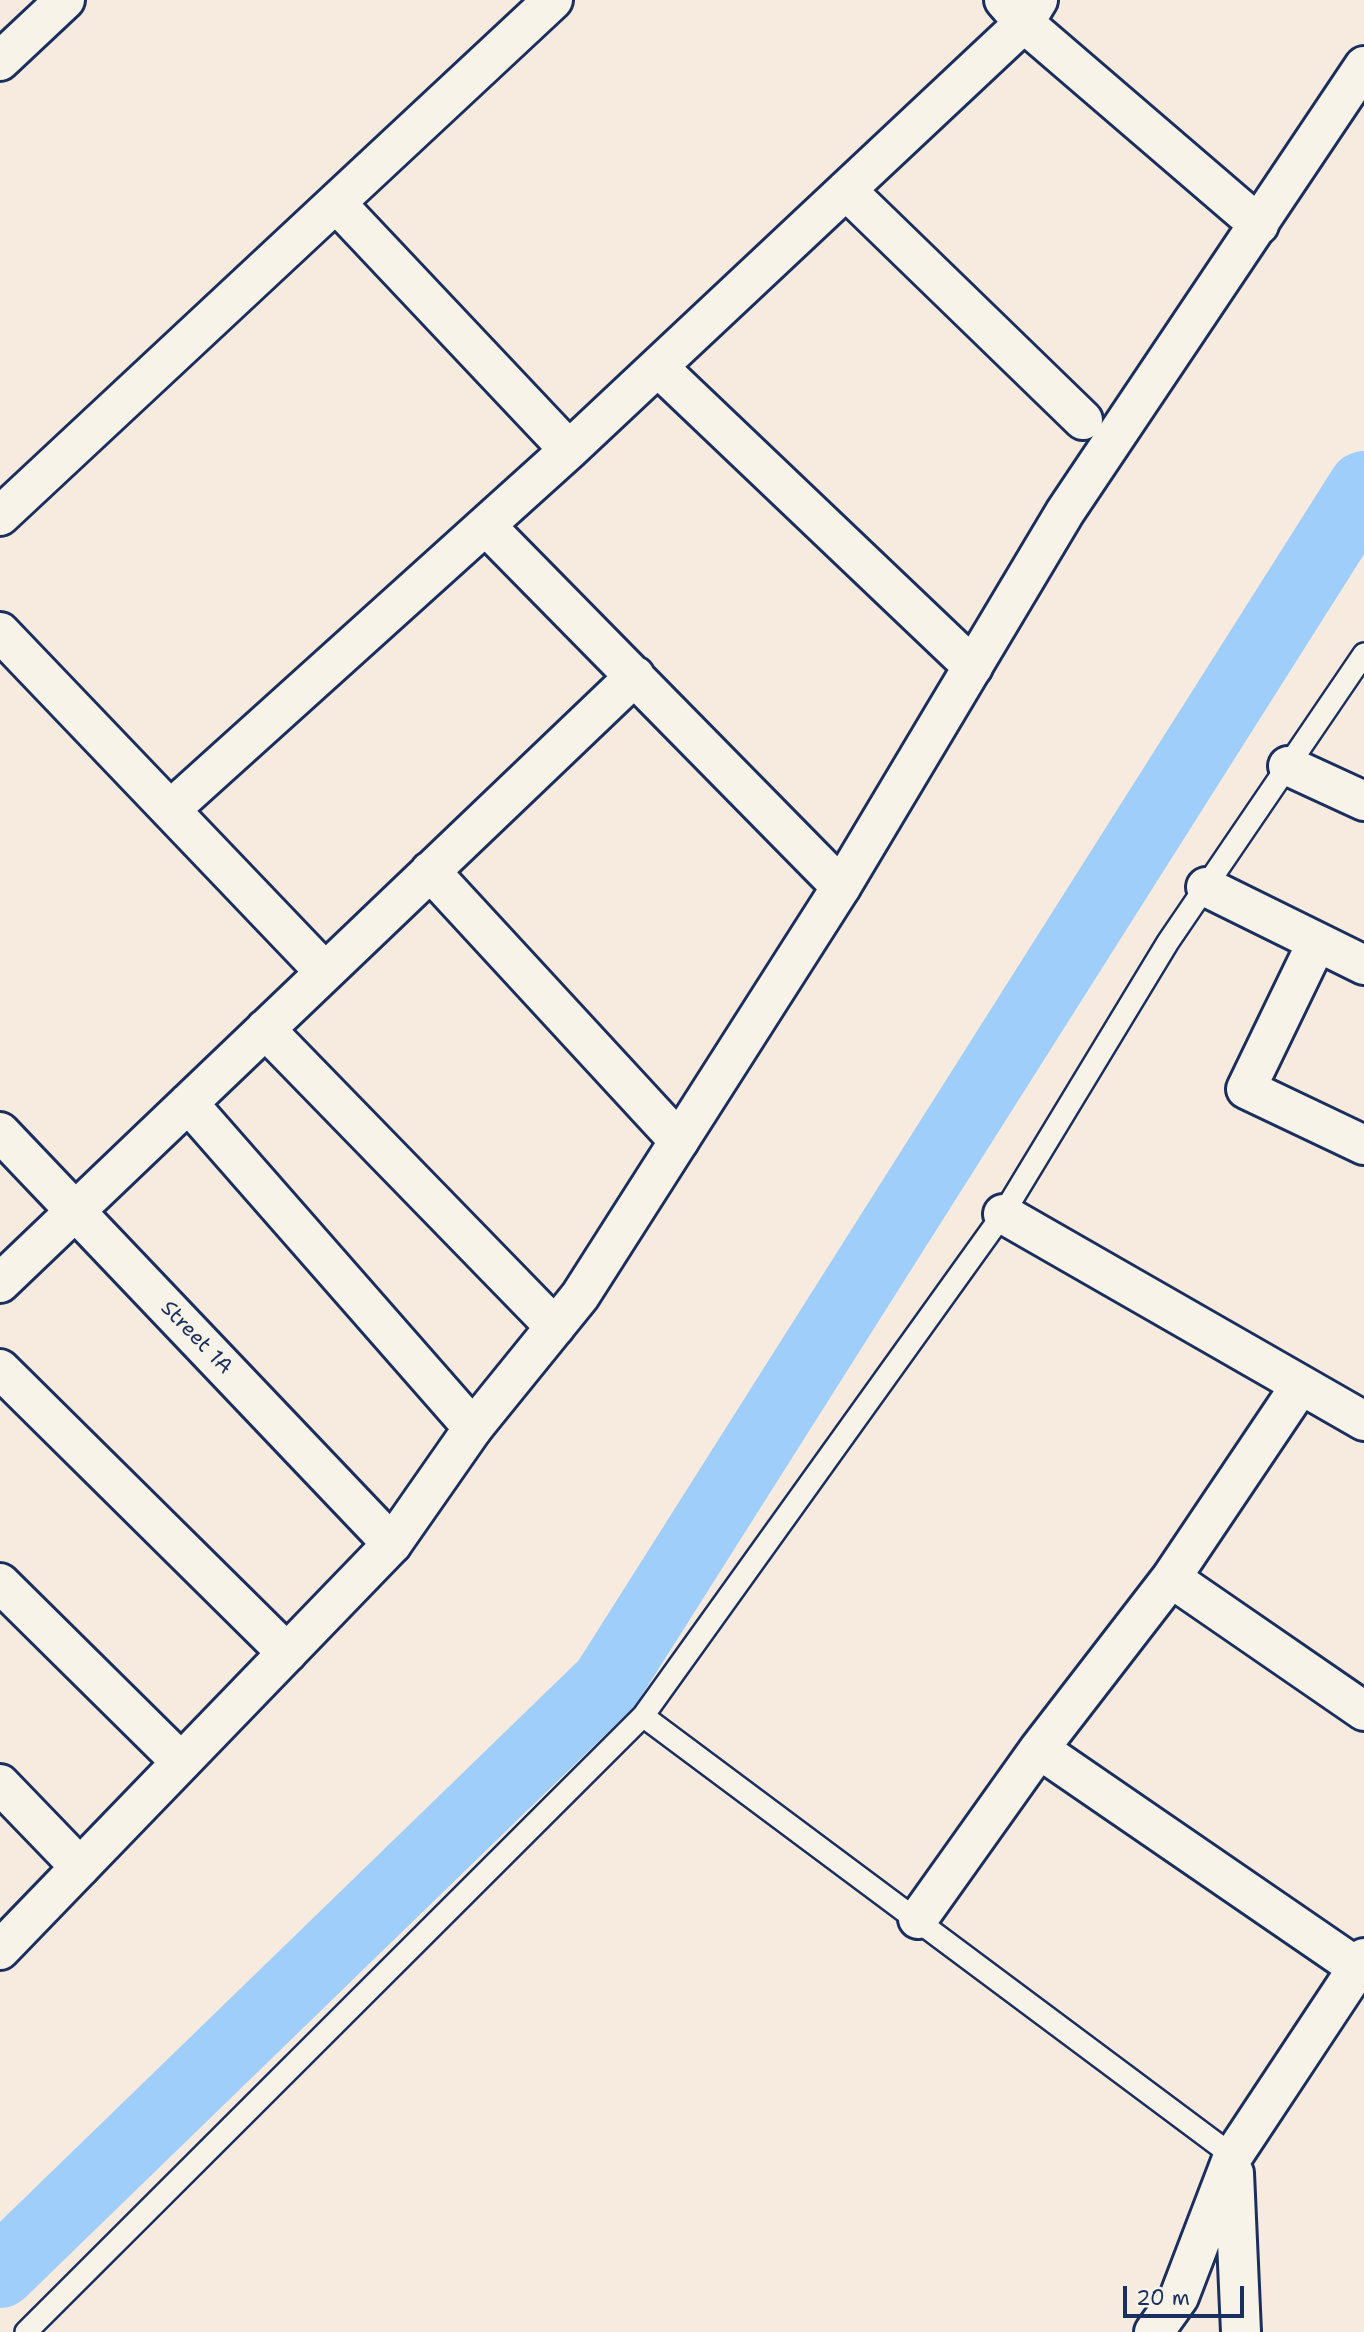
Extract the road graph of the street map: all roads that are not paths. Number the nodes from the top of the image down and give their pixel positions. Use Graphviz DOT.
graph roads {
  1 [pos="65,0"];
  2 [pos="553,0"];
  3 [pos="1022,8"];
  4 [pos="0,61"];
  5 [pos="1364,66"];
  6 [pos="846,190"];
  7 [pos="336,203"];
  8 [pos="1259,225"];
  9 [pos="658,367"];
  10 [pos="1083,420"];
  11 [pos="569,450"];
  12 [pos="0,516"];
  13 [pos="487,527"];
  14 [pos="0,632"];
  15 [pos="1364,654"];
  16 [pos="973,667"];
  17 [pos="635,676"];
  18 [pos="1288,766"];
  19 [pos="1364,801"];
  20 [pos="170,810"];
  21 [pos="430,871"];
  22 [pos="841,887"];
  23 [pos="1206,887"];
  24 [pos="1317,942"];
  25 [pos="1364,965"];
  26 [pos="325,972"];
  27 [pos="265,1030"];
  28 [pos="188,1103"];
  29 [pos="0,1132"];
  30 [pos="679,1140"];
  31 [pos="1364,1146"];
  32 [pos="75,1211"];
  33 [pos="1003,1214"];
  34 [pos="0,1283"];
  35 [pos="555,1327"];
  36 [pos="0,1369"];
  37 [pos="1300,1386"];
  38 [pos="1364,1421"];
  39 [pos="473,1428"];
  40 [pos="392,1544"];
  41 [pos="1171,1578"];
  42 [pos="0,1583"];
  43 [pos="287,1653"];
  44 [pos="1364,1711"];
  45 [pos="643,1716"];
  46 [pos="1040,1749"];
  47 [pos="181,1762"];
  48 [pos="0,1784"];
  49 [pos="80,1867"];
  50 [pos="918,1919"];
  51 [pos="0,1950"];
  52 [pos="1361,1963"];
  53 [pos="1233,2157"];
  54 [pos="26,2332"];
  55 [pos="1154,2332"];
  56 [pos="1241,2332"];
  1 -- 4 [label="street"];
  2 -- 7 [label="street"];
  3 -- 6 [label="street"];
  3 -- 8 [label="street"];
  5 -- 8 [label="street"];
  6 -- 9 [label="street"];
  6 -- 10 [label="street"];
  7 -- 11 [label="street"];
  7 -- 12 [label="street"];
  8 -- 16 [label="street"];
  9 -- 11 [label="street"];
  9 -- 16 [label="street"];
  11 -- 13 [label="street"];
  13 -- 17 [label="street"];
  13 -- 20 [label="street"];
  14 -- 20 [label="street"];
  15 -- 18 [label="lane"];
  16 -- 22 [label="street"];
  17 -- 21 [label="street"];
  17 -- 22 [label="street"];
  18 -- 19 [label="street"];
  18 -- 23 [label="lane"];
  20 -- 26 [label="street"];
  21 -- 26 [label="street"];
  21 -- 30 [label="street"];
  22 -- 30 [label="street"];
  23 -- 24 [label="street"];
  23 -- 33 [label="lane"];
  24 -- 25 [label="street"];
  24 -- 31 [label="street"];
  26 -- 27 [label="street"];
  27 -- 28 [label="street"];
  27 -- 35 [label="street"];
  28 -- 32 [label="street"];
  28 -- 39 [label="street"];
  29 -- 32 [label="street, Street 1A"];
  30 -- 35 [label="street"];
  32 -- 34 [label="street"];
  32 -- 40 [label="street, Street 1A"];
  33 -- 37 [label="street"];
  33 -- 45 [label="lane"];
  35 -- 39 [label="street"];
  36 -- 43 [label="street"];
  37 -- 38 [label="street"];
  37 -- 41 [label="street"];
  39 -- 40 [label="street"];
  40 -- 43 [label="street"];
  41 -- 44 [label="street"];
  41 -- 46 [label="street"];
  42 -- 47 [label="street"];
  43 -- 47 [label="street"];
  45 -- 50 [label="lane"];
  45 -- 54 [label="lane"];
  46 -- 50 [label="street"];
  46 -- 52 [label="street"];
  47 -- 49 [label="street"];
  48 -- 49 [label="street"];
  49 -- 51 [label="street"];
  50 -- 53 [label="lane"];
  52 -- 53 [label="street"];
  53 -- 55 [label="street"];
  53 -- 56 [label="street"];
}
